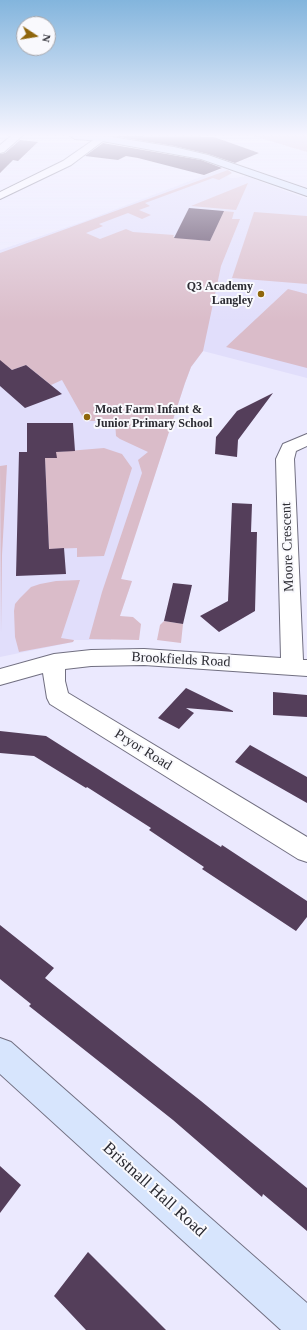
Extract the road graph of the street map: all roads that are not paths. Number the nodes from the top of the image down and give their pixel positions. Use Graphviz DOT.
graph roads {
  1 [pos="307,439"];
  2 [pos="54,662"];
  3 [pos="299,668"];
  4 [pos="0,677"];
  5 [pos="307,851"];
  6 [pos="0,1053"];
  7 [pos="307,1328"];
  1 -- 3 [label="street, Moore Crescent"];
  2 -- 3 [label="street, Brookfields Road"];
  2 -- 4 [label="street"];
  2 -- 5 [label="street, Pryor Road"];
  6 -- 7 [label="street, Bristnall Hall Road"];
}
